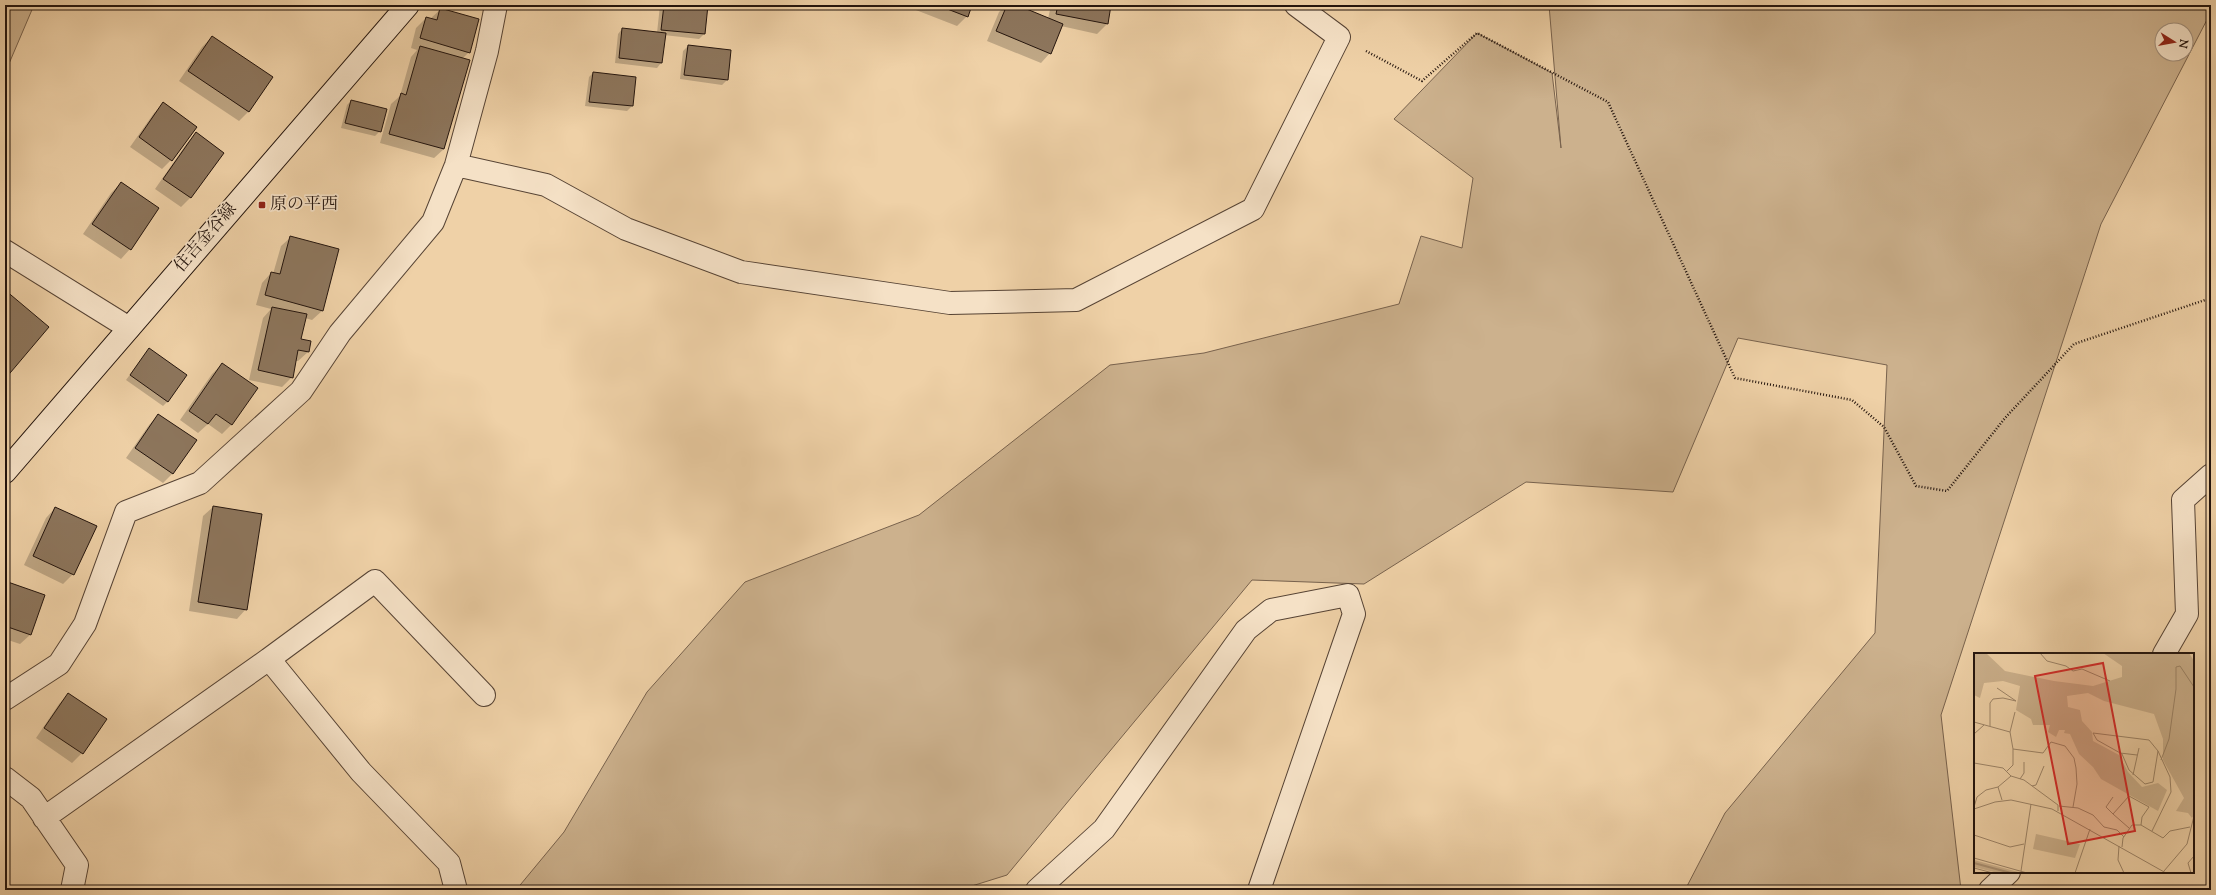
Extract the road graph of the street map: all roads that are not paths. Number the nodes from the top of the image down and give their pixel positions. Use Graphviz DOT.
graph roads {
  1 [pos="408,5"];
  2 [pos="496,5"];
  3 [pos="1296,5"];
  4 [pos="456,165"];
  5 [pos="5,251"];
  6 [pos="129,328"];
  7 [pos="5,472"];
  8 [pos="2211,475"];
  9 [pos="2165,653"];
  10 [pos="269,659"];
  11 [pos="484,694"];
  12 [pos="5,699"];
  13 [pos="5,778"];
  14 [pos="44,818"];
  15 [pos="2007,873"];
  16 [pos="72,890"];
  17 [pos="456,890"];
  18 [pos="1037,890"];
  19 [pos="1259,890"];
  20 [pos="1990,890"];
  1 -- 6 [label="street, 住吉金谷線"];
  2 -- 4 [label="street"];
  3 -- 4 [label="street"];
  4 -- 12 [label="street"];
  5 -- 6 [label="street"];
  6 -- 7 [label="street, 住吉金谷線"];
  8 -- 9 [label="street"];
  10 -- 11 [label="street"];
  10 -- 14 [label="street"];
  10 -- 17 [label="street"];
  13 -- 14 [label="street"];
  14 -- 16 [label="street"];
  15 -- 20 [label="street"];
  18 -- 19 [label="street"];
}
